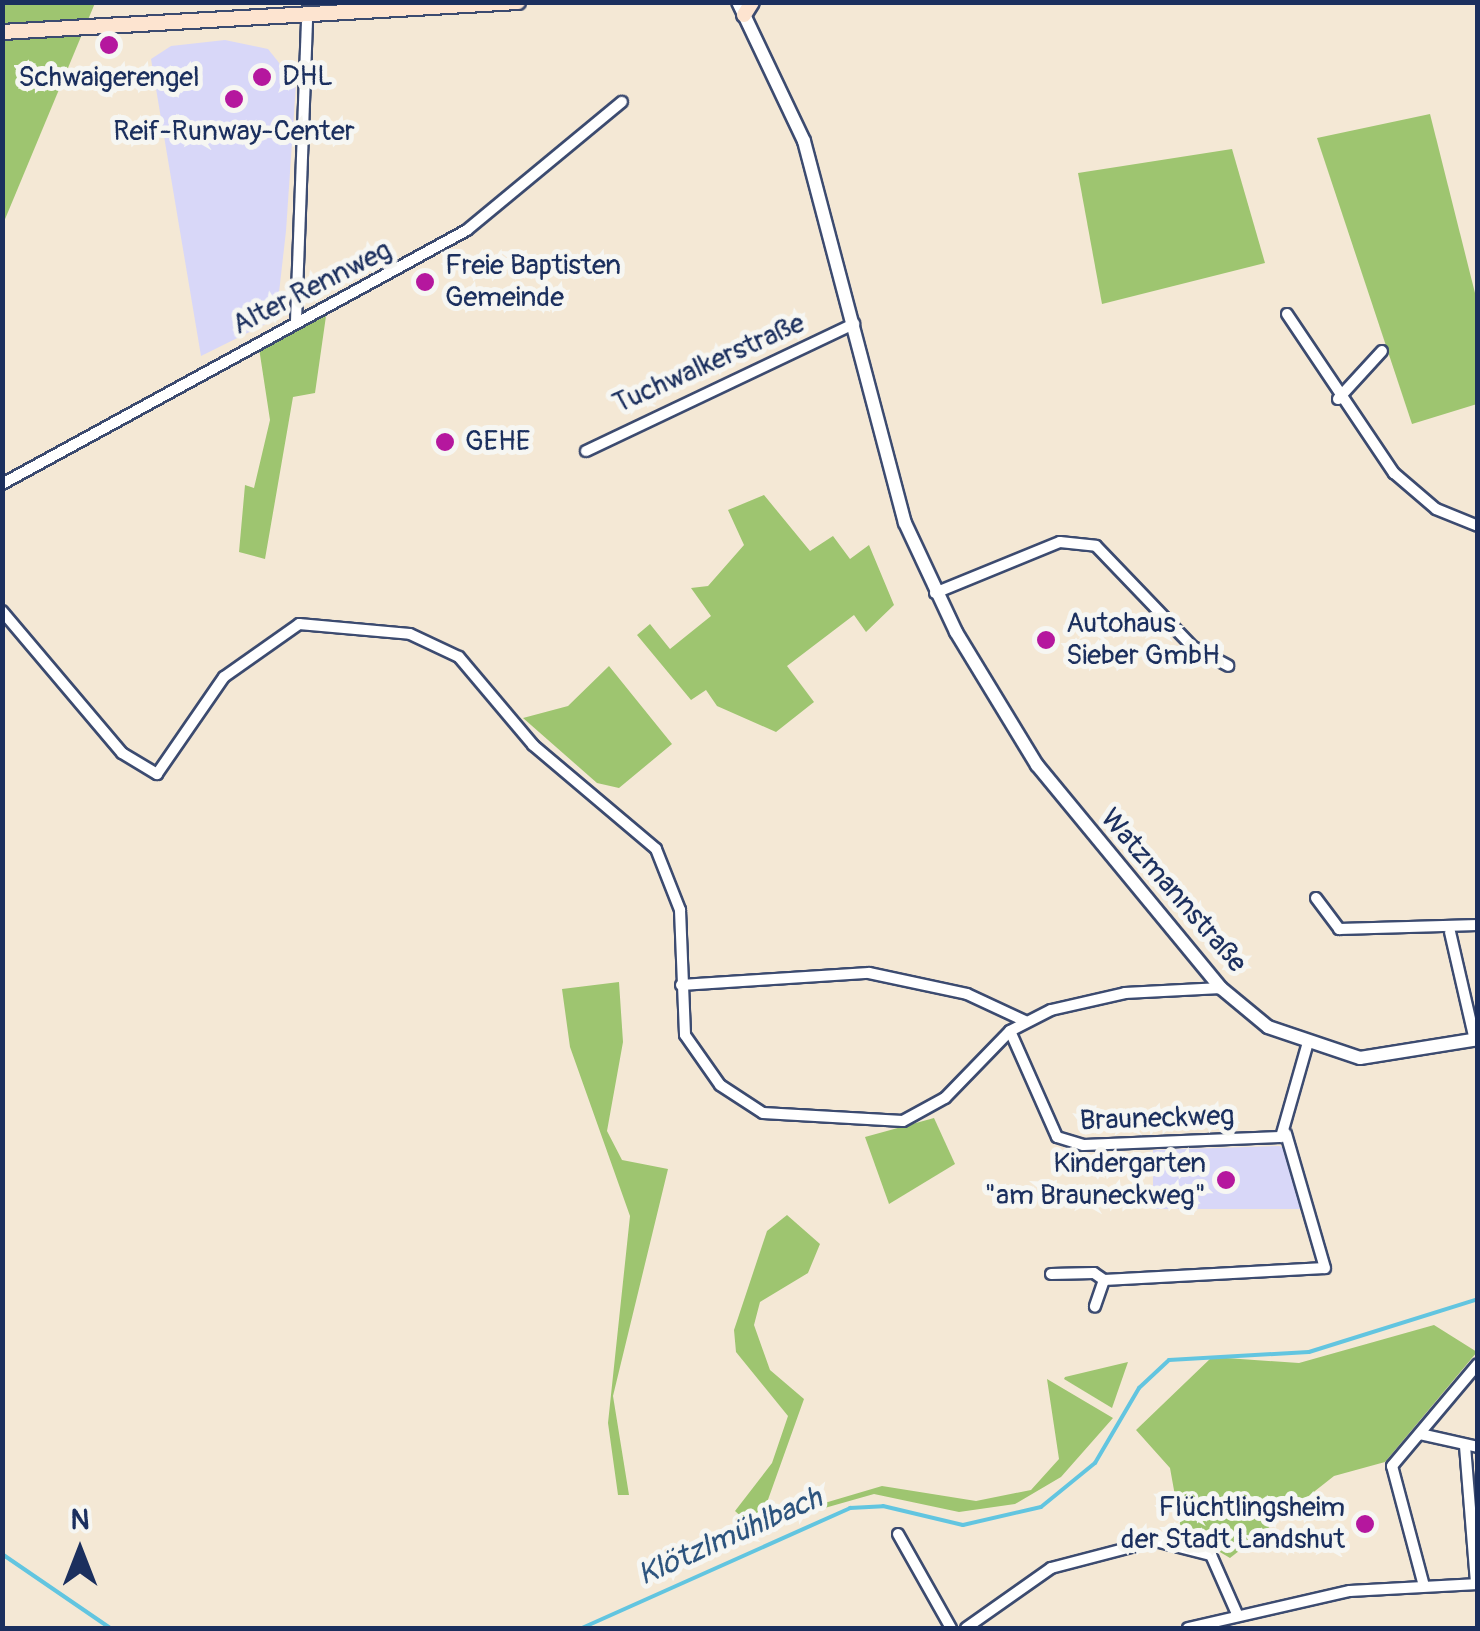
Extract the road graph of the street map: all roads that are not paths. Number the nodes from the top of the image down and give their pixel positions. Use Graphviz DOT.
graph roads {
  1 [pos="518,2"];
  2 [pos="745,7"];
  3 [pos="307,20"];
  4 [pos="2,32"];
  5 [pos="622,102"];
  6 [pos="1287,314"];
  7 [pos="296,321"];
  8 [pos="854,324"];
  9 [pos="1382,351"];
  10 [pos="1338,398"];
  11 [pos="586,450"];
  12 [pos="2,484"];
  13 [pos="1478,526"];
  14 [pos="935,593"];
  15 [pos="2,611"];
  16 [pos="1228,666"];
  17 [pos="1316,898"];
  18 [pos="1478,925"];
  19 [pos="1450,932"];
  20 [pos="682,985"];
  21 [pos="1221,988"];
  22 [pos="1025,1021"];
  23 [pos="1010,1030"];
  24 [pos="1476,1040"];
  25 [pos="1307,1046"];
  26 [pos="1286,1134"];
  27 [pos="1051,1274"];
  28 [pos="1104,1280"];
  29 [pos="1096,1306"];
  30 [pos="1478,1364"];
  31 [pos="1420,1434"];
  32 [pos="1471,1446"];
  33 [pos="898,1534"];
  34 [pos="1477,1584"];
  35 [pos="1424,1586"];
  36 [pos="1237,1614"];
  37 [pos="951,1628"];
  38 [pos="966,1628"];
  39 [pos="1188,1628"];
  1 -- 3 [label="main road"];
  2 -- 8 [label="street, Watzmannstraße"];
  3 -- 4 [label="main road"];
  3 -- 7 [label="street"];
  5 -- 7 [label="street, Alter Rennweg"];
  6 -- 10 [label="street"];
  7 -- 12 [label="street, Alter Rennweg"];
  8 -- 11 [label="street, Tuchwalkerstraße"];
  8 -- 14 [label="street, Watzmannstraße"];
  9 -- 10 [label="street"];
  10 -- 13 [label="street"];
  14 -- 16 [label="street"];
  14 -- 21 [label="street, Watzmannstraße"];
  15 -- 20 [label="street"];
  17 -- 19 [label="street"];
  18 -- 19 [label="street"];
  19 -- 24 [label="street"];
  20 -- 22 [label="street"];
  20 -- 23 [label="street"];
  21 -- 22 [label="street"];
  21 -- 25 [label="street, Watzmannstraße"];
  22 -- 23 [label="street"];
  23 -- 26 [label="street, Brauneckweg"];
  24 -- 25 [label="street, Watzmannstraße"];
  25 -- 26 [label="street"];
  26 -- 28 [label="street"];
  27 -- 28 [label="street"];
  28 -- 29 [label="street"];
  30 -- 31 [label="street"];
  31 -- 32 [label="street"];
  31 -- 35 [label="street"];
  32 -- 34 [label="street"];
  33 -- 37 [label="street"];
  34 -- 35 [label="street"];
  35 -- 36 [label="street"];
  36 -- 38 [label="street"];
  36 -- 39 [label="street"];
}
